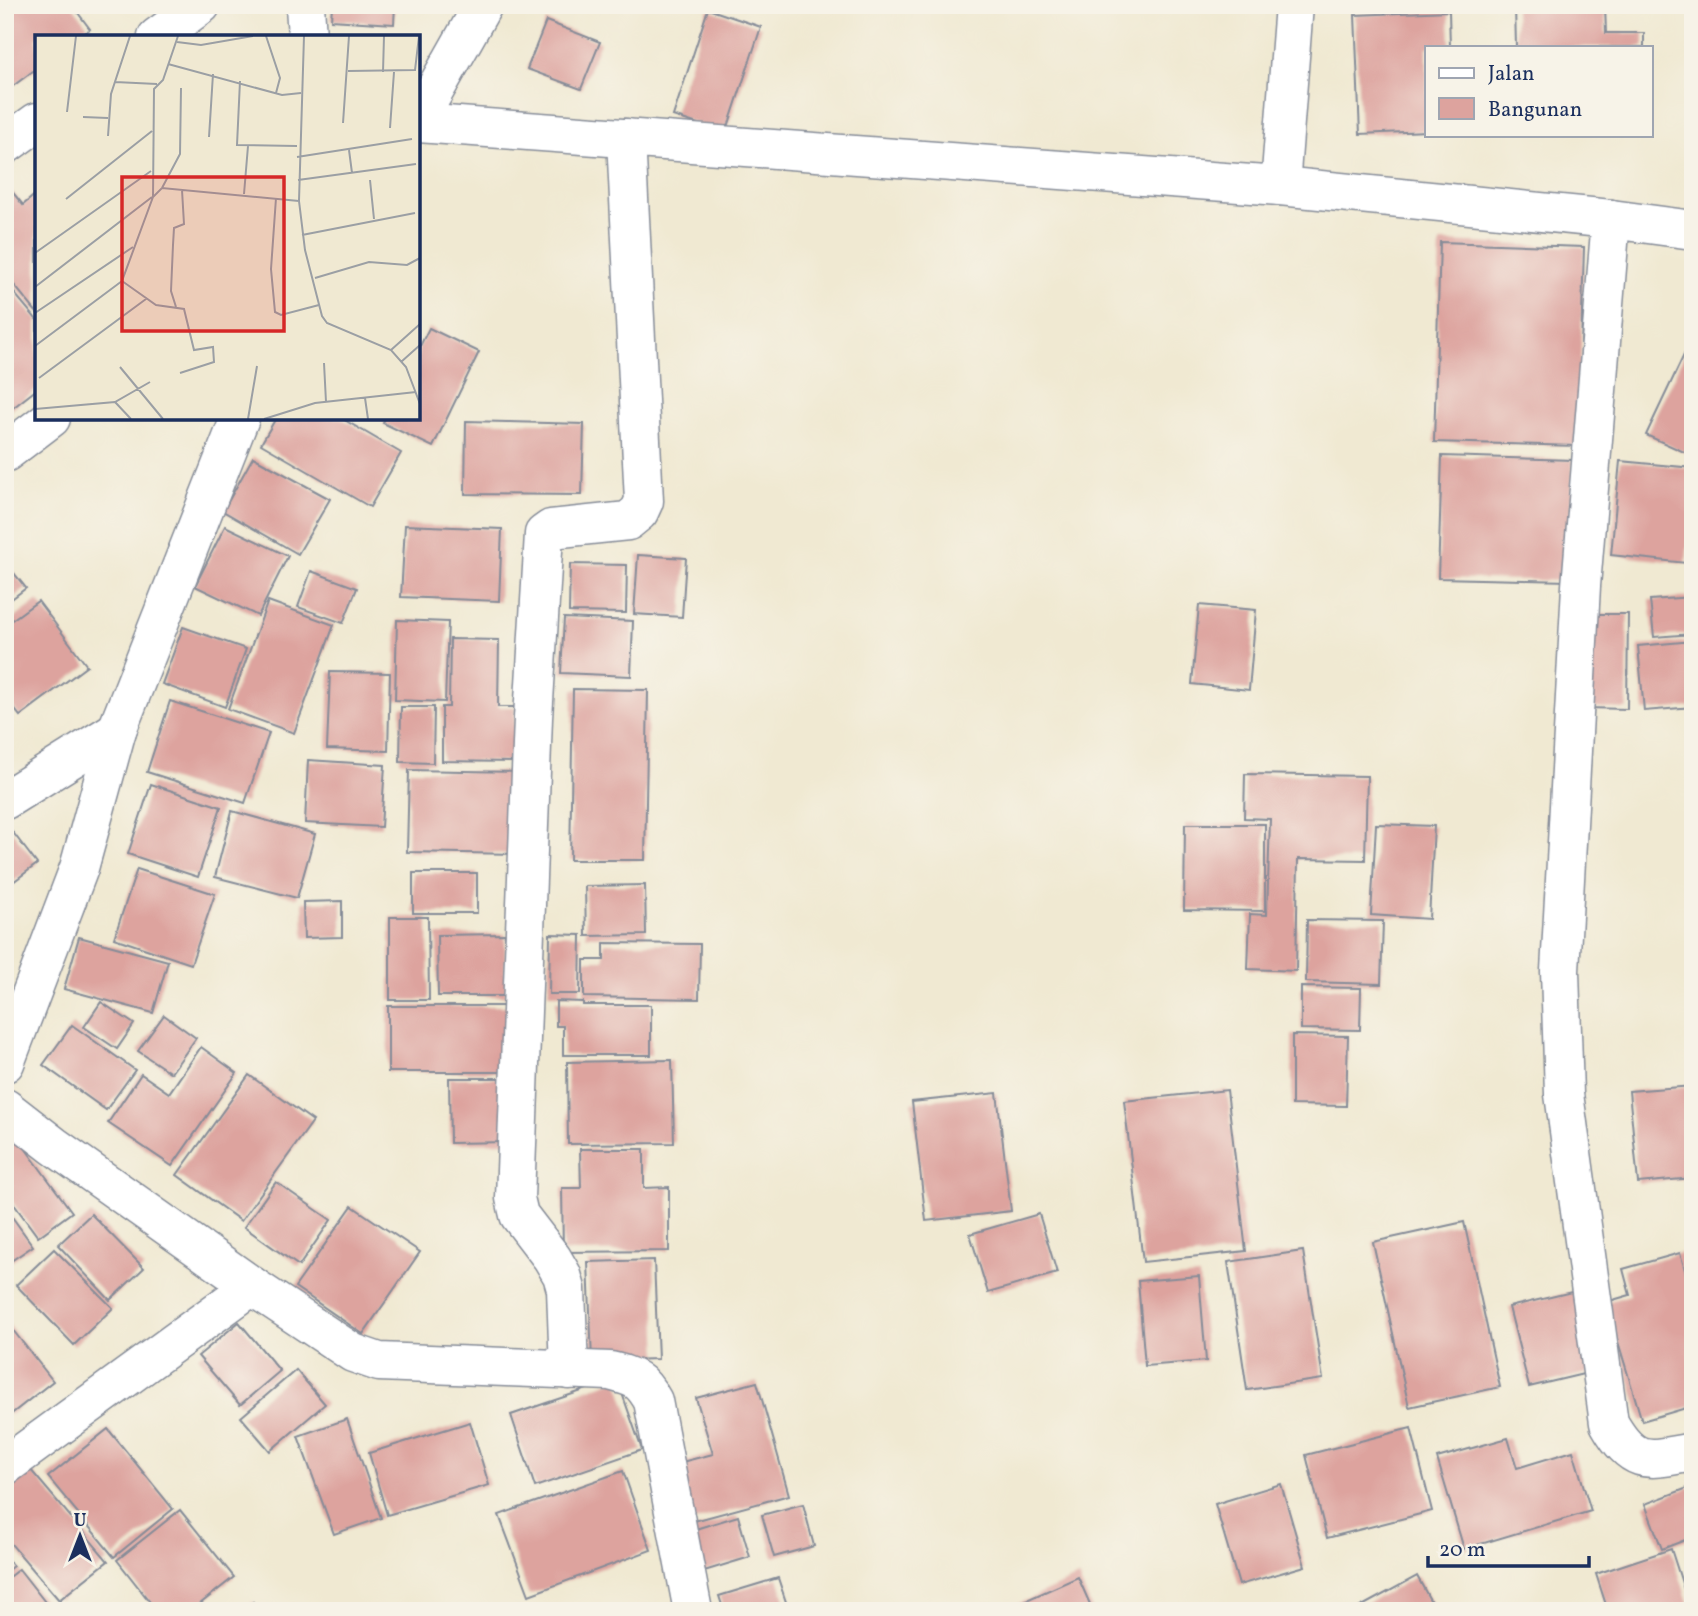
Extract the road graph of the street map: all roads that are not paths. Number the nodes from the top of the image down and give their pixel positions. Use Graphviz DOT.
graph roads {
  1 [pos="201,5"];
  2 [pos="304,5"];
  3 [pos="483,5"];
  4 [pos="1294,5"];
  5 [pos="159,35"];
  6 [pos="307,35"];
  7 [pos="420,118"];
  8 [pos="420,122"];
  9 [pos="35,123"];
  10 [pos="626,138"];
  11 [pos="5,145"];
  12 [pos="1280,186"];
  13 [pos="1611,219"];
  14 [pos="1693,230"];
  15 [pos="48,420"];
  16 [pos="239,420"];
  17 [pos="5,453"];
  18 [pos="117,730"];
  19 [pos="5,800"];
  20 [pos="5,1063"];
  21 [pos="5,1108"];
  22 [pos="252,1286"];
  23 [pos="569,1370"];
  24 [pos="1693,1452"];
  25 [pos="5,1466"];
  26 [pos="693,1611"];
  1 -- 5 [label="street"];
  2 -- 6 [label="street"];
  3 -- 7 [label="street"];
  4 -- 12 [label="street"];
  8 -- 10 [label="street"];
  9 -- 11 [label="street"];
  10 -- 12 [label="street"];
  10 -- 23 [label="street"];
  12 -- 13 [label="street"];
  13 -- 14 [label="street"];
  13 -- 24 [label="street"];
  15 -- 17 [label="street"];
  16 -- 18 [label="street"];
  18 -- 19 [label="street"];
  18 -- 20 [label="street"];
  21 -- 22 [label="street"];
  22 -- 23 [label="street"];
  22 -- 25 [label="street"];
  23 -- 26 [label="street"];
}
